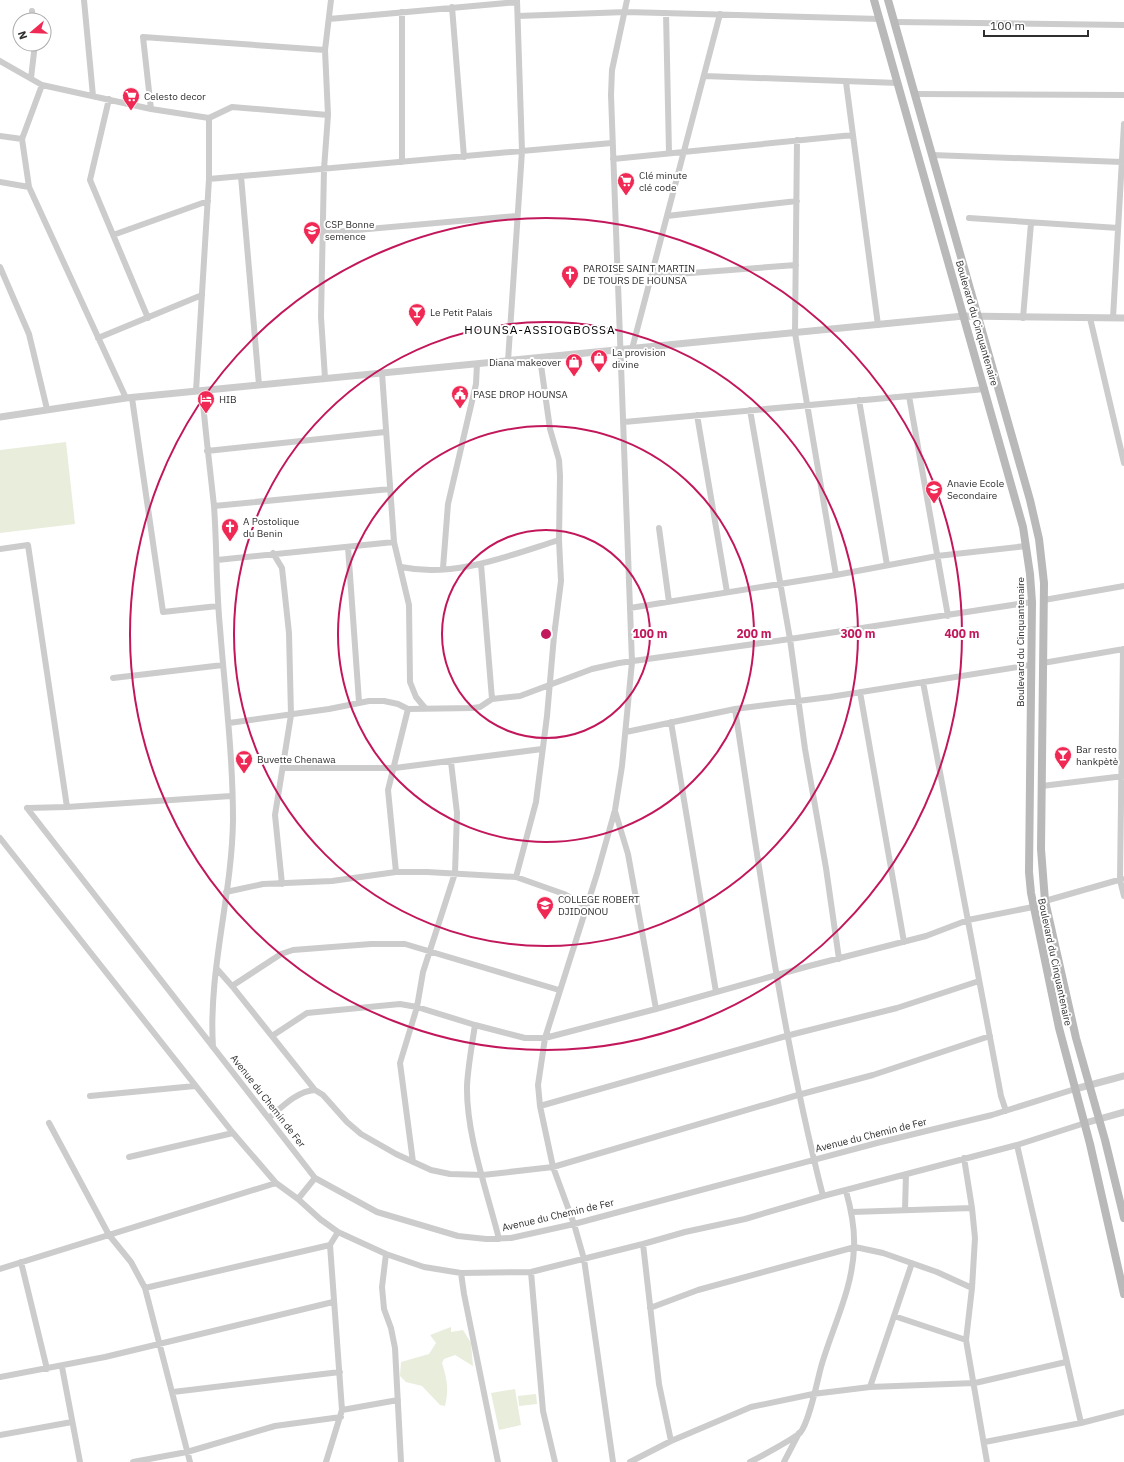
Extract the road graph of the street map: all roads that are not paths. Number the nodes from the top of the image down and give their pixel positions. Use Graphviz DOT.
graph roads {
  1 [pos="84,0"];
  2 [pos="331,0"];
  3 [pos="627,0"];
  4 [pos="874,0"];
  5 [pos="888,0"];
  6 [pos="517,1"];
  7 [pos="452,7"];
  8 [pos="402,12"];
  9 [pos="626,12"];
  10 [pos="666,13"];
  11 [pos="720,14"];
  12 [pos="518,16"];
  13 [pos="880,18"];
  14 [pos="329,19"];
  15 [pos="895,22"];
  16 [pos="1124,25"];
  17 [pos="325,50"];
  18 [pos="34,52"];
  19 [pos="0,60"];
  20 [pos="704,76"];
  21 [pos="31,78"];
  22 [pos="846,82"];
  23 [pos="898,83"];
  24 [pos="42,85"];
  25 [pos="914,94"];
  26 [pos="1124,95"];
  27 [pos="93,96"];
  28 [pos="109,99"];
  29 [pos="151,108"];
  30 [pos="328,115"];
  31 [pos="208,118"];
  32 [pos="1124,124"];
  33 [pos="853,135"];
  34 [pos="0,136"];
  35 [pos="22,139"];
  36 [pos="797,140"];
  37 [pos="612,143"];
  38 [pos="522,151"];
  39 [pos="684,151"];
  40 [pos="669,153"];
  41 [pos="932,155"];
  42 [pos="464,157"];
  43 [pos="613,159"];
  44 [pos="402,162"];
  45 [pos="1122,162"];
  46 [pos="324,169"];
  47 [pos="241,176"];
  48 [pos="209,179"];
  49 [pos="0,182"];
  50 [pos="29,187"];
  51 [pos="796,201"];
  52 [pos="208,202"];
  53 [pos="517,216"];
  54 [pos="667,216"];
  55 [pos="969,218"];
  56 [pos="1031,223"];
  57 [pos="1118,228"];
  58 [pos="323,233"];
  59 [pos="114,235"];
  60 [pos="796,265"];
  61 [pos="0,267"];
  62 [pos="2,276"];
  63 [pos="651,276"];
  64 [pos="202,295"];
  65 [pos="964,316"];
  66 [pos="977,316"];
  67 [pos="148,318"];
  68 [pos="1023,318"];
  69 [pos="1090,318"];
  70 [pos="1113,318"];
  71 [pos="1124,318"];
  72 [pos="878,325"];
  73 [pos="795,333"];
  74 [pos="98,338"];
  75 [pos="632,349"];
  76 [pos="621,350"];
  77 [pos="540,358"];
  78 [pos="508,361"];
  79 [pos="477,364"];
  80 [pos="382,373"];
  81 [pos="325,378"];
  82 [pos="259,385"];
  83 [pos="985,389"];
  84 [pos="199,391"];
  85 [pos="909,396"];
  86 [pos="129,398"];
  87 [pos="859,400"];
  88 [pos="807,405"];
  89 [pos="47,409"];
  90 [pos="750,410"];
  91 [pos="697,415"];
  92 [pos="0,417"];
  93 [pos="624,422"];
  94 [pos="385,432"];
  95 [pos="207,451"];
  96 [pos="1124,463"];
  97 [pos="390,489"];
  98 [pos="214,506"];
  99 [pos="659,528"];
  100 [pos="559,540"];
  101 [pos="394,542"];
  102 [pos="1026,546"];
  103 [pos="348,547"];
  104 [pos="0,549"];
  105 [pos="273,553"];
  106 [pos="937,556"];
  107 [pos="217,560"];
  108 [pos="481,564"];
  109 [pos="887,565"];
  110 [pos="401,567"];
  111 [pos="443,568"];
  112 [pos="836,575"];
  113 [pos="780,584"];
  114 [pos="1124,586"];
  115 [pos="727,592"];
  116 [pos="1044,600"];
  117 [pos="669,602"];
  118 [pos="1032,602"];
  119 [pos="218,606"];
  120 [pos="630,608"];
  121 [pos="948,616"];
  122 [pos="790,639"];
  123 [pos="1123,649"];
  124 [pos="632,662"];
  125 [pos="1044,662"];
  126 [pos="223,665"];
  127 [pos="1030,665"];
  128 [pos="113,678"];
  129 [pos="923,682"];
  130 [pos="549,684"];
  131 [pos="860,692"];
  132 [pos="492,699"];
  133 [pos="799,701"];
  134 [pos="359,702"];
  135 [pos="425,708"];
  136 [pos="408,709"];
  137 [pos="735,709"];
  138 [pos="1123,712"];
  139 [pos="291,714"];
  140 [pos="672,722"];
  141 [pos="229,723"];
  142 [pos="626,732"];
  143 [pos="542,750"];
  144 [pos="451,762"];
  145 [pos="283,768"];
  146 [pos="395,768"];
  147 [pos="1122,777"];
  148 [pos="1042,786"];
  149 [pos="231,796"];
  150 [pos="67,807"];
  151 [pos="615,810"];
  152 [pos="0,838"];
  153 [pos="396,872"];
  154 [pos="455,873"];
  155 [pos="516,877"];
  156 [pos="1122,879"];
  157 [pos="282,884"];
  158 [pos="226,892"];
  159 [pos="1124,896"];
  160 [pos="1045,901"];
  161 [pos="586,906"];
  162 [pos="1033,907"];
  163 [pos="968,920"];
  164 [pos="904,942"];
  165 [pos="430,951"];
  166 [pos="839,959"];
  167 [pos="217,970"];
  168 [pos="777,976"];
  169 [pos="979,981"];
  170 [pos="232,986"];
  171 [pos="559,990"];
  172 [pos="716,992"];
  173 [pos="417,1007"];
  174 [pos="656,1009"];
  175 [pos="475,1025"];
  176 [pos="272,1036"];
  177 [pos="786,1036"];
  178 [pos="990,1036"];
  179 [pos="544,1038"];
  180 [pos="214,1047"];
  181 [pos="1124,1076"];
  182 [pos="195,1086"];
  183 [pos="1088,1086"];
  184 [pos="1075,1089"];
  185 [pos="315,1090"];
  186 [pos="798,1095"];
  187 [pos="90,1096"];
  188 [pos="540,1106"];
  189 [pos="1006,1111"];
  190 [pos="1124,1112"];
  191 [pos="269,1118"];
  192 [pos="1099,1119"];
  193 [pos="49,1123"];
  194 [pos="1085,1123"];
  195 [pos="233,1134"];
  196 [pos="1017,1145"];
  197 [pos="129,1157"];
  198 [pos="964,1158"];
  199 [pos="814,1160"];
  200 [pos="413,1162"];
  201 [pos="553,1167"];
  202 [pos="906,1174"];
  203 [pos="483,1175"];
  204 [pos="315,1178"];
  205 [pos="276,1183"];
  206 [pos="846,1191"];
  207 [pos="823,1196"];
  208 [pos="298,1199"];
  209 [pos="972,1208"];
  210 [pos="905,1210"];
  211 [pos="852,1212"];
  212 [pos="1124,1218"];
  213 [pos="574,1224"];
  214 [pos="338,1232"];
  215 [pos="109,1235"];
  216 [pos="499,1238"];
  217 [pos="643,1244"];
  218 [pos="330,1245"];
  219 [pos="854,1247"];
  220 [pos="386,1254"];
  221 [pos="584,1259"];
  222 [pos="21,1262"];
  223 [pos="912,1263"];
  224 [pos="0,1269"];
  225 [pos="531,1272"];
  226 [pos="461,1273"];
  227 [pos="145,1288"];
  228 [pos="972,1288"];
  229 [pos="1124,1294"];
  230 [pos="333,1302"];
  231 [pos="650,1308"];
  232 [pos="894,1316"];
  233 [pos="966,1340"];
  234 [pos="160,1344"];
  235 [pos="1066,1362"];
  236 [pos="62,1367"];
  237 [pos="48,1369"];
  238 [pos="340,1372"];
  239 [pos="0,1377"];
  240 [pos="975,1383"];
  241 [pos="870,1386"];
  242 [pos="173,1392"];
  243 [pos="813,1394"];
  244 [pos="398,1400"];
  245 [pos="342,1410"];
  246 [pos="1124,1412"];
  247 [pos="341,1417"];
  248 [pos="72,1422"];
  249 [pos="1081,1423"];
  250 [pos="800,1433"];
  251 [pos="0,1434"];
  252 [pos="671,1442"];
  253 [pos="985,1442"];
  254 [pos="187,1452"];
  255 [pos="80,1462"];
  256 [pos="133,1462"];
  257 [pos="190,1462"];
  258 [pos="326,1462"];
  259 [pos="401,1462"];
  260 [pos="498,1462"];
  261 [pos="555,1462"];
  262 [pos="613,1462"];
  263 [pos="630,1462"];
  264 [pos="751,1462"];
  265 [pos="784,1462"];
  266 [pos="987,1462"];
  1 -- 27 [label="street"];
  2 -- 14 [label="street"];
  3 -- 9 [label="street"];
  4 -- 13 [label="main road, Boulevard du Cinquantenaire"];
  5 -- 15 [label="main road, Boulevard du Cinquantenaire"];
  6 -- 7 [label="street"];
  6 -- 12 [label="street"];
  7 -- 8 [label="street"];
  7 -- 42 [label="street"];
  8 -- 14 [label="street"];
  8 -- 44 [label="street"];
  9 -- 10 [label="street"];
  9 -- 12 [label="street"];
  9 -- 37 [label="street"];
  10 -- 11 [label="street"];
  10 -- 40 [label="street"];
  11 -- 13 [label="street"];
  11 -- 20 [label="street"];
  12 -- 38 [label="street"];
  13 -- 23 [label="main road, Boulevard du Cinquantenaire"];
  14 -- 17 [label="street"];
  15 -- 16 [label="street"];
  15 -- 25 [label="main road, Boulevard du Cinquantenaire"];
  17 -- 29 [label="street"];
  17 -- 30 [label="street"];
  18 -- 21 [label="street"];
  19 -- 21 [label="street"];
  20 -- 22 [label="street"];
  20 -- 39 [label="street"];
  21 -- 24 [label="street"];
  22 -- 23 [label="street"];
  22 -- 33 [label="street"];
  23 -- 65 [label="main road, Boulevard du Cinquantenaire"];
  24 -- 27 [label="street"];
  24 -- 35 [label="street"];
  25 -- 26 [label="street"];
  25 -- 41 [label="main road, Boulevard du Cinquantenaire"];
  27 -- 28 [label="street"];
  28 -- 29 [label="street"];
  28 -- 59 [label="street"];
  29 -- 31 [label="street"];
  30 -- 31 [label="street"];
  30 -- 46 [label="street"];
  31 -- 48 [label="street"];
  32 -- 45 [label="street"];
  33 -- 36 [label="street"];
  33 -- 72 [label="street"];
  34 -- 35 [label="street"];
  35 -- 50 [label="street"];
  36 -- 39 [label="street"];
  36 -- 51 [label="street"];
  37 -- 38 [label="street"];
  37 -- 43 [label="street"];
  38 -- 42 [label="street"];
  38 -- 53 [label="street"];
  39 -- 40 [label="street"];
  39 -- 54 [label="street"];
  40 -- 43 [label="street"];
  41 -- 45 [label="street"];
  41 -- 66 [label="main road, Boulevard du Cinquantenaire"];
  42 -- 44 [label="street"];
  43 -- 76 [label="street"];
  44 -- 46 [label="street"];
  45 -- 57 [label="street"];
  46 -- 47 [label="street"];
  46 -- 58 [label="street"];
  47 -- 48 [label="street"];
  47 -- 82 [label="street"];
  48 -- 52 [label="street"];
  49 -- 50 [label="street"];
  50 -- 74 [label="street"];
  51 -- 54 [label="street"];
  51 -- 60 [label="street"];
  52 -- 59 [label="street"];
  52 -- 64 [label="street"];
  53 -- 58 [label="street"];
  53 -- 78 [label="street"];
  54 -- 63 [label="street"];
  55 -- 56 [label="street"];
  56 -- 57 [label="street"];
  56 -- 68 [label="street"];
  57 -- 70 [label="street"];
  58 -- 81 [label="street"];
  59 -- 67 [label="street"];
  60 -- 63 [label="street"];
  60 -- 73 [label="street"];
  61 -- 62 [label="street"];
  62 -- 89 [label="street"];
  63 -- 75 [label="street"];
  64 -- 67 [label="street"];
  64 -- 84 [label="street"];
  65 -- 66 [label="street"];
  65 -- 72 [label="street"];
  65 -- 83 [label="main road, Boulevard du Cinquantenaire"];
  66 -- 68 [label="street"];
  66 -- 116 [label="main road, Boulevard du Cinquantenaire"];
  67 -- 74 [label="street"];
  68 -- 69 [label="street"];
  69 -- 70 [label="street"];
  69 -- 96 [label="street"];
  70 -- 71 [label="street"];
  72 -- 73 [label="street"];
  73 -- 75 [label="street"];
  73 -- 88 [label="street"];
  74 -- 86 [label="street"];
  75 -- 76 [label="street"];
  76 -- 77 [label="street"];
  76 -- 93 [label="street"];
  77 -- 78 [label="street"];
  77 -- 100 [label="street"];
  78 -- 79 [label="street"];
  79 -- 80 [label="street"];
  79 -- 111 [label="street"];
  80 -- 81 [label="street"];
  80 -- 94 [label="street"];
  81 -- 82 [label="street"];
  82 -- 84 [label="street"];
  83 -- 85 [label="street"];
  83 -- 102 [label="main road, Boulevard du Cinquantenaire"];
  84 -- 86 [label="street"];
  84 -- 95 [label="street"];
  85 -- 87 [label="street"];
  85 -- 106 [label="street"];
  86 -- 89 [label="street"];
  86 -- 119 [label="street"];
  87 -- 88 [label="street"];
  87 -- 109 [label="street"];
  88 -- 90 [label="street"];
  88 -- 112 [label="street"];
  89 -- 92 [label="street"];
  90 -- 91 [label="street"];
  90 -- 113 [label="street"];
  91 -- 93 [label="street"];
  91 -- 115 [label="street"];
  93 -- 120 [label="street"];
  94 -- 95 [label="street"];
  94 -- 97 [label="street"];
  95 -- 98 [label="street"];
  97 -- 98 [label="street"];
  97 -- 101 [label="street"];
  98 -- 107 [label="street"];
  99 -- 117 [label="street"];
  100 -- 108 [label="street"];
  100 -- 130 [label="street"];
  101 -- 103 [label="street"];
  101 -- 110 [label="street"];
  102 -- 106 [label="street"];
  102 -- 118 [label="main road, Boulevard du Cinquantenaire"];
  103 -- 105 [label="street"];
  103 -- 134 [label="street"];
  104 -- 150 [label="street"];
  105 -- 107 [label="street"];
  105 -- 139 [label="street"];
  106 -- 109 [label="street"];
  106 -- 121 [label="street"];
  107 -- 119 [label="street"];
  108 -- 111 [label="street"];
  108 -- 132 [label="street"];
  109 -- 112 [label="street"];
  110 -- 111 [label="street"];
  110 -- 135 [label="street"];
  112 -- 113 [label="street"];
  113 -- 115 [label="street"];
  113 -- 122 [label="street"];
  114 -- 116 [label="street"];
  115 -- 117 [label="street"];
  116 -- 125 [label="main road, Boulevard du Cinquantenaire"];
  117 -- 120 [label="street"];
  118 -- 121 [label="street"];
  118 -- 127 [label="main road, Boulevard du Cinquantenaire"];
  119 -- 126 [label="street"];
  120 -- 124 [label="street"];
  121 -- 122 [label="street"];
  122 -- 124 [label="street"];
  122 -- 133 [label="street"];
  123 -- 125 [label="street"];
  123 -- 138 [label="street"];
  124 -- 130 [label="street"];
  124 -- 142 [label="street"];
  125 -- 148 [label="main road, Boulevard du Cinquantenaire"];
  126 -- 128 [label="street"];
  126 -- 141 [label="street"];
  127 -- 129 [label="street"];
  127 -- 162 [label="main road, Boulevard du Cinquantenaire"];
  129 -- 131 [label="street"];
  129 -- 163 [label="street"];
  130 -- 132 [label="street"];
  130 -- 143 [label="street"];
  131 -- 133 [label="street"];
  131 -- 164 [label="street"];
  132 -- 135 [label="street"];
  133 -- 137 [label="street"];
  133 -- 166 [label="street"];
  134 -- 136 [label="street"];
  134 -- 139 [label="street"];
  135 -- 136 [label="street"];
  136 -- 146 [label="street"];
  137 -- 140 [label="street"];
  137 -- 168 [label="street"];
  138 -- 147 [label="street"];
  139 -- 141 [label="street"];
  139 -- 145 [label="street"];
  140 -- 142 [label="street"];
  140 -- 172 [label="street"];
  141 -- 149 [label="street"];
  142 -- 151 [label="street"];
  143 -- 144 [label="street"];
  143 -- 155 [label="street"];
  144 -- 146 [label="street"];
  144 -- 154 [label="street"];
  145 -- 146 [label="street"];
  145 -- 157 [label="street"];
  146 -- 153 [label="street"];
  147 -- 148 [label="street"];
  147 -- 156 [label="street"];
  148 -- 160 [label="main road, Boulevard du Cinquantenaire"];
  149 -- 150 [label="street"];
  149 -- 158 [label="street"];
  150 -- 180 [label="street, Avenue du Chemin de Fer"];
  151 -- 161 [label="street"];
  151 -- 174 [label="street"];
  152 -- 182 [label="street"];
  153 -- 154 [label="street"];
  153 -- 157 [label="street"];
  154 -- 155 [label="street"];
  154 -- 165 [label="street"];
  155 -- 161 [label="street"];
  156 -- 159 [label="street"];
  156 -- 160 [label="street"];
  157 -- 158 [label="street"];
  158 -- 167 [label="street"];
  160 -- 183 [label="main road, Boulevard du Cinquantenaire"];
  161 -- 171 [label="street"];
  162 -- 163 [label="street"];
  162 -- 184 [label="main road, Boulevard du Cinquantenaire"];
  163 -- 164 [label="street"];
  163 -- 169 [label="street"];
  164 -- 166 [label="street"];
  165 -- 170 [label="street"];
  165 -- 171 [label="street"];
  165 -- 173 [label="street"];
  166 -- 168 [label="street"];
  167 -- 170 [label="street"];
  167 -- 180 [label="street"];
  168 -- 172 [label="street"];
  168 -- 177 [label="street"];
  169 -- 177 [label="street"];
  169 -- 178 [label="street"];
  170 -- 176 [label="street"];
  171 -- 179 [label="street"];
  172 -- 174 [label="street"];
  173 -- 175 [label="street"];
  173 -- 176 [label="street"];
  173 -- 200 [label="street"];
  174 -- 179 [label="street"];
  175 -- 179 [label="street"];
  175 -- 203 [label="street"];
  176 -- 185 [label="street"];
  177 -- 186 [label="street"];
  177 -- 188 [label="street"];
  178 -- 186 [label="street"];
  178 -- 189 [label="street"];
  179 -- 188 [label="street"];
  180 -- 191 [label="street, Avenue du Chemin de Fer"];
  181 -- 183 [label="street, Avenue du Chemin de Fer"];
  182 -- 187 [label="street"];
  182 -- 195 [label="street"];
  183 -- 184 [label="street, Avenue du Chemin de Fer"];
  183 -- 192 [label="main road, Boulevard du Cinquantenaire"];
  184 -- 189 [label="street, Avenue du Chemin de Fer"];
  184 -- 194 [label="main road, Boulevard du Cinquantenaire"];
  185 -- 191 [label="street"];
  185 -- 200 [label="street"];
  186 -- 199 [label="street"];
  186 -- 201 [label="street"];
  188 -- 201 [label="street"];
  189 -- 199 [label="street, Avenue du Chemin de Fer"];
  190 -- 192 [label="street"];
  191 -- 204 [label="street, Avenue du Chemin de Fer"];
  192 -- 194 [label="street"];
  192 -- 212 [label="main road, Boulevard du Cinquantenaire"];
  193 -- 215 [label="street"];
  194 -- 196 [label="street"];
  194 -- 229 [label="main road, Boulevard du Cinquantenaire"];
  195 -- 197 [label="street"];
  195 -- 205 [label="street"];
  196 -- 198 [label="street"];
  196 -- 235 [label="street"];
  198 -- 202 [label="street"];
  198 -- 209 [label="street"];
  199 -- 207 [label="street"];
  199 -- 213 [label="street, Avenue du Chemin de Fer"];
  200 -- 203 [label="street"];
  201 -- 203 [label="street"];
  201 -- 213 [label="street"];
  202 -- 206 [label="street"];
  202 -- 210 [label="street"];
  203 -- 216 [label="street"];
  204 -- 208 [label="street"];
  204 -- 216 [label="street, Avenue du Chemin de Fer"];
  205 -- 208 [label="street"];
  205 -- 215 [label="street"];
  206 -- 207 [label="street"];
  206 -- 211 [label="street"];
  207 -- 217 [label="street"];
  208 -- 214 [label="street"];
  209 -- 210 [label="street"];
  209 -- 228 [label="street"];
  210 -- 211 [label="street"];
  211 -- 219 [label="street"];
  213 -- 216 [label="street, Avenue du Chemin de Fer"];
  213 -- 221 [label="street"];
  214 -- 218 [label="street"];
  214 -- 220 [label="street"];
  215 -- 222 [label="street"];
  215 -- 227 [label="street"];
  217 -- 221 [label="street"];
  217 -- 231 [label="street"];
  218 -- 227 [label="street"];
  218 -- 230 [label="street"];
  219 -- 223 [label="street"];
  219 -- 231 [label="street"];
  219 -- 243 [label="street"];
  220 -- 226 [label="street"];
  220 -- 244 [label="street"];
  221 -- 225 [label="street"];
  221 -- 262 [label="street"];
  222 -- 224 [label="street"];
  222 -- 237 [label="street"];
  223 -- 228 [label="street"];
  223 -- 232 [label="street"];
  225 -- 226 [label="street"];
  225 -- 261 [label="street"];
  226 -- 260 [label="street"];
  227 -- 234 [label="street"];
  228 -- 233 [label="street"];
  230 -- 234 [label="street"];
  230 -- 238 [label="street"];
  231 -- 252 [label="street"];
  232 -- 233 [label="street"];
  232 -- 241 [label="street"];
  233 -- 240 [label="street"];
  234 -- 236 [label="street"];
  234 -- 242 [label="street"];
  235 -- 240 [label="street"];
  235 -- 249 [label="street"];
  236 -- 237 [label="street"];
  236 -- 248 [label="street"];
  237 -- 239 [label="street"];
  238 -- 242 [label="street"];
  238 -- 245 [label="street"];
  240 -- 241 [label="street"];
  240 -- 253 [label="street"];
  241 -- 243 [label="street"];
  242 -- 254 [label="street"];
  243 -- 250 [label="street"];
  243 -- 252 [label="street"];
  244 -- 245 [label="street"];
  244 -- 259 [label="street"];
  245 -- 247 [label="street"];
  246 -- 249 [label="street"];
  247 -- 254 [label="street"];
  247 -- 258 [label="street"];
  248 -- 251 [label="street"];
  248 -- 255 [label="street"];
  249 -- 253 [label="street"];
  250 -- 264 [label="street"];
  250 -- 265 [label="street"];
  252 -- 263 [label="street"];
  253 -- 266 [label="street"];
  254 -- 256 [label="street"];
  254 -- 257 [label="street"];
}
